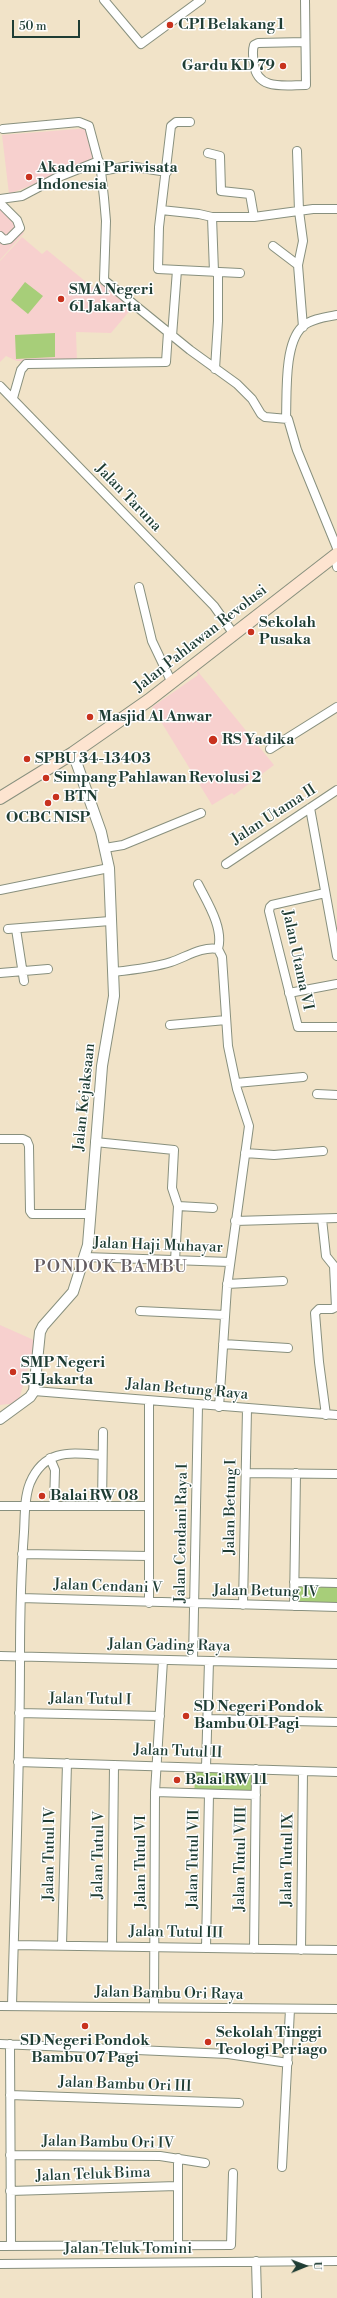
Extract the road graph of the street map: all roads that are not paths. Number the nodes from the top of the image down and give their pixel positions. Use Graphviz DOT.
graph roads {
  1 [pos="104,0"];
  2 [pos="185,0"];
  3 [pos="201,0"];
  4 [pos="305,0"];
  5 [pos="191,8"];
  6 [pos="305,42"];
  7 [pos="190,122"];
  8 [pos="3,129"];
  9 [pos="297,151"];
  10 [pos="208,154"];
  11 [pos="99,161"];
  12 [pos="101,171"];
  13 [pos="167,172"];
  14 [pos="0,199"];
  15 [pos="0,203"];
  16 [pos="337,209"];
  17 [pos="161,210"];
  18 [pos="299,211"];
  19 [pos="212,217"];
  20 [pos="254,217"];
  21 [pos="0,236"];
  22 [pos="273,246"];
  23 [pos="298,265"];
  24 [pos="177,270"];
  25 [pos="216,272"];
  26 [pos="240,273"];
  27 [pos="337,315"];
  28 [pos="302,327"];
  29 [pos="170,334"];
  30 [pos="215,369"];
  31 [pos="0,386"];
  32 [pos="13,398"];
  33 [pos="286,418"];
  34 [pos="337,556"];
  35 [pos="139,587"];
  36 [pos="233,633"];
  37 [pos="172,684"];
  38 [pos="337,707"];
  39 [pos="270,749"];
  40 [pos="74,753"];
  41 [pos="337,790"];
  42 [pos="0,798"];
  43 [pos="310,808"];
  44 [pos="201,813"];
  45 [pos="106,848"];
  46 [pos="226,864"];
  47 [pos="109,868"];
  48 [pos="198,884"];
  49 [pos="0,890"];
  50 [pos="325,893"];
  51 [pos="110,921"];
  52 [pos="335,934"];
  53 [pos="218,949"];
  54 [pos="337,956"];
  55 [pos="48,969"];
  56 [pos="22,971"];
  57 [pos="113,972"];
  58 [pos="0,973"];
  59 [pos="24,981"];
  60 [pos="337,984"];
  61 [pos="289,993"];
  62 [pos="226,1020"];
  63 [pos="170,1025"];
  64 [pos="337,1027"];
  65 [pos="303,1077"];
  66 [pos="236,1082"];
  67 [pos="317,1094"];
  68 [pos="337,1095"];
  69 [pos="0,1139"];
  70 [pos="95,1142"];
  71 [pos="323,1151"];
  72 [pos="245,1153"];
  73 [pos="178,1206"];
  74 [pos="213,1208"];
  75 [pos="91,1214"];
  76 [pos="337,1218"];
  77 [pos="322,1219"];
  78 [pos="235,1221"];
  79 [pos="85,1257"];
  80 [pos="175,1261"];
  81 [pos="230,1262"];
  82 [pos="283,1281"];
  83 [pos="227,1284"];
  84 [pos="140,1311"];
  85 [pos="225,1315"];
  86 [pos="223,1344"];
  87 [pos="288,1348"];
  88 [pos="34,1391"];
  89 [pos="149,1401"];
  90 [pos="198,1406"];
  91 [pos="219,1407"];
  92 [pos="247,1409"];
  93 [pos="326,1415"];
  94 [pos="337,1415"];
  95 [pos="0,1419"];
  96 [pos="103,1432"];
  97 [pos="102,1455"];
  98 [pos="50,1458"];
  99 [pos="246,1473"];
  100 [pos="296,1474"];
  101 [pos="337,1474"];
  102 [pos="25,1505"];
  103 [pos="54,1505"];
  104 [pos="0,1506"];
  105 [pos="102,1506"];
  106 [pos="148,1506"];
  107 [pos="22,1554"];
  108 [pos="149,1556"];
  109 [pos="294,1582"];
  110 [pos="337,1583"];
  111 [pos="21,1598"];
  112 [pos="149,1603"];
  113 [pos="195,1604"];
  114 [pos="243,1605"];
  115 [pos="294,1606"];
  116 [pos="337,1607"];
  117 [pos="0,1656"];
  118 [pos="20,1656"];
  119 [pos="162,1660"];
  120 [pos="194,1660"];
  121 [pos="209,1661"];
  122 [pos="337,1664"];
  123 [pos="19,1713"];
  124 [pos="160,1716"];
  125 [pos="208,1720"];
  126 [pos="337,1722"];
  127 [pos="18,1762"];
  128 [pos="67,1763"];
  129 [pos="114,1765"];
  130 [pos="156,1765"];
  131 [pos="206,1767"];
  132 [pos="256,1769"];
  133 [pos="303,1771"];
  134 [pos="337,1772"];
  135 [pos="155,1792"];
  136 [pos="208,1794"];
  137 [pos="256,1795"];
  138 [pos="14,1945"];
  139 [pos="62,1945"];
  140 [pos="112,1946"];
  141 [pos="155,1947"];
  142 [pos="206,1948"];
  143 [pos="254,1949"];
  144 [pos="300,1950"];
  145 [pos="337,1950"];
  146 [pos="0,2006"];
  147 [pos="12,2006"];
  148 [pos="154,2007"];
  149 [pos="290,2009"];
  150 [pos="337,2009"];
  151 [pos="0,2044"];
  152 [pos="10,2044"];
  153 [pos="288,2063"];
  154 [pos="10,2095"];
  155 [pos="239,2103"];
  156 [pos="10,2155"];
  157 [pos="178,2158"];
  158 [pos="205,2163"];
  159 [pos="282,2167"];
  160 [pos="233,2173"];
  161 [pos="177,2186"];
  162 [pos="10,2191"];
  163 [pos="178,2245"];
  164 [pos="0,2246"];
  165 [pos="11,2246"];
  166 [pos="256,2261"];
  167 [pos="337,2261"];
  168 [pos="0,2264"];
  169 [pos="257,2298"];
  1 -- 5 [label="street"];
  2 -- 5 [label="street"];
  3 -- 5 [label="street"];
  4 -- 6 [label="street"];
  6 -- 6 [label="street"];
  7 -- 13 [label="street"];
  8 -- 11 [label="street"];
  9 -- 18 [label="street"];
  10 -- 20 [label="street"];
  11 -- 12 [label="street"];
  11 -- 14 [label="street"];
  12 -- 13 [label="street"];
  12 -- 29 [label="street"];
  13 -- 17 [label="street"];
  15 -- 21 [label="street"];
  16 -- 18 [label="street"];
  17 -- 19 [label="street"];
  17 -- 24 [label="street"];
  18 -- 20 [label="street"];
  18 -- 23 [label="street"];
  19 -- 20 [label="street"];
  19 -- 25 [label="street"];
  22 -- 23 [label="street"];
  23 -- 28 [label="street"];
  24 -- 25 [label="street"];
  24 -- 29 [label="street"];
  25 -- 26 [label="street"];
  25 -- 30 [label="street"];
  27 -- 28 [label="street"];
  28 -- 33 [label="street"];
  29 -- 30 [label="street"];
  29 -- 32 [label="street"];
  30 -- 33 [label="street"];
  31 -- 32 [label="street, Jalan Taruna"];
  32 -- 36 [label="street, Jalan Taruna"];
  33 -- 34 [label="street"];
  34 -- 36 [label="main road, Jalan Pahlawan Revolusi"];
  35 -- 37 [label="street"];
  36 -- 37 [label="main road, Jalan Pahlawan Revolusi"];
  37 -- 40 [label="main road, Jalan Pahlawan Revolusi"];
  38 -- 39 [label="street"];
  40 -- 42 [label="main road, Jalan Pahlawan Revolusi"];
  40 -- 45 [label="street, Jalan Kejaksaan"];
  41 -- 43 [label="street, Jalan Utama II"];
  43 -- 46 [label="street, Jalan Utama II"];
  43 -- 50 [label="street"];
  44 -- 45 [label="street"];
  45 -- 47 [label="street, Jalan Kejaksaan"];
  47 -- 49 [label="street"];
  47 -- 51 [label="street, Jalan Kejaksaan"];
  48 -- 53 [label="street"];
  50 -- 52 [label="street"];
  50 -- 61 [label="street, Jalan Utama VI"];
  51 -- 56 [label="street"];
  51 -- 57 [label="street, Jalan Kejaksaan"];
  52 -- 54 [label="street"];
  53 -- 57 [label="street"];
  53 -- 62 [label="street"];
  55 -- 56 [label="street"];
  56 -- 58 [label="street"];
  56 -- 59 [label="street"];
  57 -- 70 [label="street, Jalan Kejaksaan"];
  60 -- 61 [label="street"];
  61 -- 64 [label="street, Jalan Utama VI"];
  62 -- 63 [label="street"];
  62 -- 66 [label="street"];
  65 -- 66 [label="street"];
  66 -- 72 [label="street"];
  67 -- 68 [label="street"];
  69 -- 75 [label="street"];
  70 -- 73 [label="street"];
  70 -- 75 [label="street, Jalan Kejaksaan"];
  71 -- 72 [label="street"];
  72 -- 78 [label="street"];
  73 -- 74 [label="street"];
  73 -- 80 [label="street"];
  75 -- 79 [label="street, Jalan Kejaksaan"];
  76 -- 77 [label="street"];
  77 -- 78 [label="street"];
  77 -- 93 [label="street"];
  78 -- 81 [label="street"];
  79 -- 80 [label="street, Jalan Haji Muhayar"];
  79 -- 88 [label="street, Jalan Kejaksaan"];
  80 -- 81 [label="street, Jalan Haji Muhayar"];
  81 -- 83 [label="street"];
  82 -- 83 [label="street"];
  83 -- 85 [label="street"];
  84 -- 85 [label="street"];
  85 -- 86 [label="street"];
  86 -- 87 [label="street"];
  86 -- 91 [label="street"];
  88 -- 89 [label="street, Jalan Betung Raya"];
  88 -- 95 [label="street"];
  89 -- 90 [label="street, Jalan Betung Raya"];
  89 -- 106 [label="street"];
  90 -- 91 [label="street, Jalan Betung Raya"];
  90 -- 113 [label="street, Jalan Cendani Raya I"];
  91 -- 92 [label="street, Jalan Betung Raya"];
  92 -- 93 [label="street, Jalan Betung Raya"];
  92 -- 99 [label="street, Jalan Betung I"];
  93 -- 94 [label="street, Jalan Betung Raya"];
  96 -- 97 [label="street"];
  97 -- 98 [label="street"];
  97 -- 105 [label="street"];
  98 -- 102 [label="street"];
  98 -- 103 [label="street"];
  99 -- 100 [label="street"];
  99 -- 114 [label="street, Jalan Betung I"];
  100 -- 101 [label="street"];
  100 -- 109 [label="street"];
  102 -- 103 [label="street"];
  102 -- 104 [label="street"];
  102 -- 107 [label="street"];
  103 -- 105 [label="street"];
  105 -- 106 [label="street"];
  106 -- 108 [label="street"];
  107 -- 108 [label="street"];
  107 -- 111 [label="street"];
  108 -- 112 [label="street"];
  109 -- 110 [label="street"];
  109 -- 115 [label="street"];
  111 -- 112 [label="street, Jalan Cendani V"];
  111 -- 118 [label="street"];
  112 -- 113 [label="street, Jalan Cendani V"];
  113 -- 114 [label="street, Jalan Betung IV"];
  113 -- 120 [label="street, Jalan Cendani Raya I"];
  114 -- 115 [label="street, Jalan Betung IV"];
  115 -- 116 [label="street, Jalan Betung IV"];
  117 -- 118 [label="street, Jalan Gading Raya"];
  118 -- 119 [label="street, Jalan Gading Raya"];
  118 -- 123 [label="street"];
  119 -- 120 [label="street, Jalan Gading Raya"];
  119 -- 124 [label="street, Jalan Tutul VI"];
  120 -- 121 [label="street, Jalan Gading Raya"];
  121 -- 122 [label="street, Jalan Gading Raya"];
  121 -- 125 [label="street"];
  123 -- 124 [label="street, Jalan Tutul I"];
  123 -- 127 [label="street"];
  124 -- 130 [label="street, Jalan Tutul VI"];
  125 -- 126 [label="street"];
  125 -- 131 [label="street"];
  127 -- 128 [label="street, Jalan Tutul II"];
  127 -- 138 [label="street"];
  128 -- 129 [label="street, Jalan Tutul II"];
  128 -- 139 [label="street, Jalan Tutul IV"];
  129 -- 130 [label="street, Jalan Tutul II"];
  129 -- 140 [label="street, Jalan Tutul V"];
  130 -- 131 [label="street, Jalan Tutul II"];
  130 -- 135 [label="street, Jalan Tutul VI"];
  131 -- 132 [label="street, Jalan Tutul II"];
  132 -- 133 [label="street, Jalan Tutul II"];
  132 -- 137 [label="street, Jalan Tutul VIII"];
  133 -- 134 [label="street, Jalan Tutul II"];
  133 -- 144 [label="street, Jalan Tutul IX"];
  135 -- 136 [label="street"];
  135 -- 141 [label="street, Jalan Tutul VI"];
  136 -- 137 [label="street"];
  136 -- 142 [label="street, Jalan Tutul VII"];
  137 -- 143 [label="street, Jalan Tutul VIII"];
  138 -- 139 [label="street, Jalan Tutul III"];
  138 -- 147 [label="street"];
  139 -- 140 [label="street, Jalan Tutul III"];
  140 -- 141 [label="street, Jalan Tutul III"];
  141 -- 142 [label="street, Jalan Tutul III"];
  141 -- 148 [label="street, Jalan Tutul VI"];
  142 -- 143 [label="street, Jalan Tutul III"];
  143 -- 144 [label="street, Jalan Tutul III"];
  144 -- 145 [label="street, Jalan Tutul III"];
  146 -- 147 [label="street, Jalan Bambu Ori Raya"];
  147 -- 148 [label="street, Jalan Bambu Ori Raya"];
  148 -- 149 [label="street, Jalan Bambu Ori Raya"];
  149 -- 150 [label="street, Jalan Bambu Ori Raya"];
  149 -- 153 [label="street"];
  151 -- 152 [label="street"];
  152 -- 153 [label="street"];
  152 -- 154 [label="street"];
  153 -- 159 [label="street"];
  154 -- 155 [label="street, Jalan Bambu Ori III"];
  154 -- 156 [label="street"];
  156 -- 157 [label="street, Jalan Bambu Ori IV"];
  156 -- 162 [label="street"];
  157 -- 158 [label="street, Jalan Bambu Ori IV"];
  157 -- 161 [label="street"];
  160 -- 163 [label="street, Jalan Teluk Tomini"];
  161 -- 162 [label="street, Jalan Teluk Bima"];
  161 -- 163 [label="street"];
  162 -- 165 [label="street"];
  163 -- 165 [label="street, Jalan Teluk Tomini"];
  164 -- 165 [label="street, Jalan Teluk Tomini"];
  166 -- 167 [label="street, Jalan Teluk Tomini"];
  166 -- 168 [label="street, Jalan Teluk Tomini"];
  166 -- 169 [label="street"];
}
